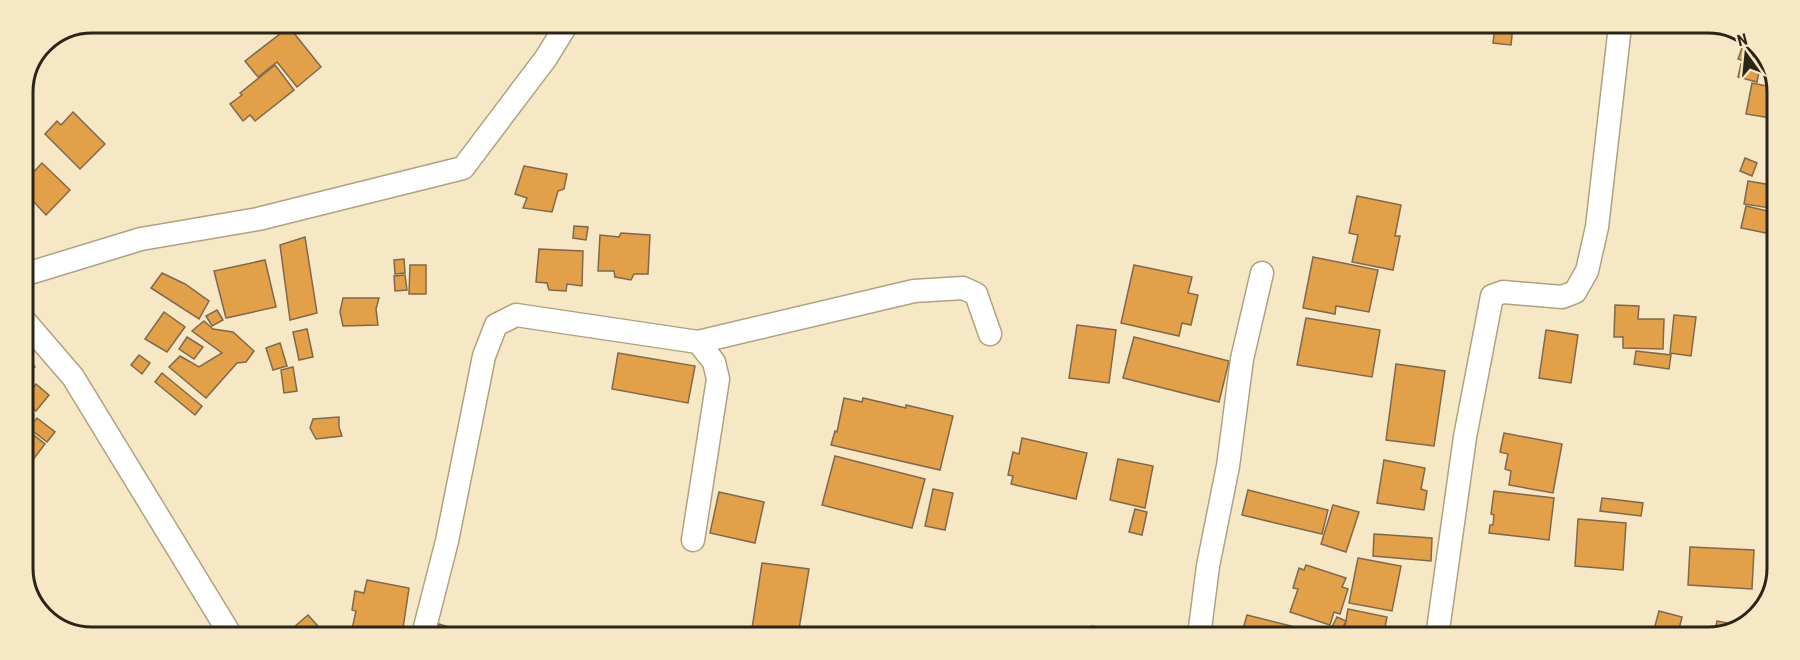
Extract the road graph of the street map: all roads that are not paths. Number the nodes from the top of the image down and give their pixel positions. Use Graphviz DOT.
graph roads {
  1 [pos="561,33"];
  2 [pos="1619,33"];
  3 [pos="33,272"];
  4 [pos="1262,273"];
  5 [pos="33,331"];
  6 [pos="990,334"];
  7 [pos="698,342"];
  8 [pos="693,540"];
  9 [pos="226,627"];
  10 [pos="425,627"];
  11 [pos="1200,627"];
  12 [pos="1438,627"];
  1 -- 3 [label="street"];
  2 -- 12 [label="street"];
  4 -- 11 [label="street"];
  5 -- 9 [label="street"];
  6 -- 7 [label="street"];
  7 -- 8 [label="street"];
  7 -- 10 [label="street"];
}
